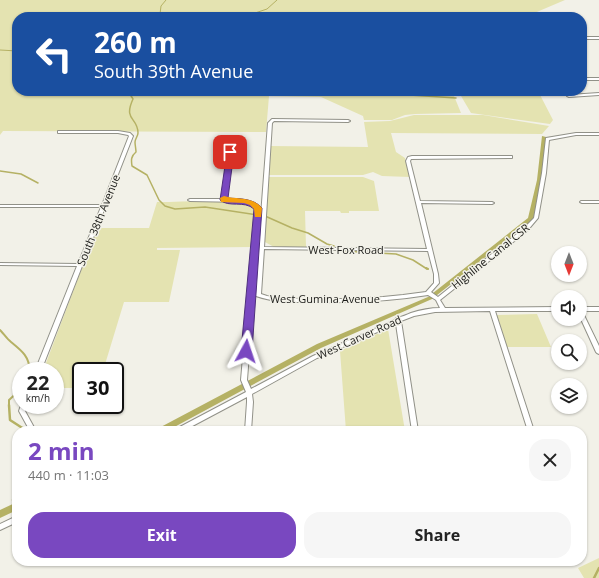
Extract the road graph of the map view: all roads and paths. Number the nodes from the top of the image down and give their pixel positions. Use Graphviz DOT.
graph roads {
  1 [pos="587,38"];
  2 [pos="599,38"];
  3 [pos="587,79"];
  4 [pos="599,79"];
  5 [pos="587,95"];
  6 [pos="599,95"];
  7 [pos="348,121"];
  8 [pos="59,132"];
  9 [pos="599,134"];
  10 [pos="230,152"];
  11 [pos="512,157"];
  12 [pos="190,200"];
  13 [pos="224,200"];
  14 [pos="419,202"];
  15 [pos="582,202"];
  16 [pos="599,202"];
  17 [pos="492,203"];
  18 [pos="0,206"];
  19 [pos="104,206"];
  20 [pos="261,248"];
  21 [pos="430,250"];
  22 [pos="0,264"];
  23 [pos="80,265"];
  24 [pos="430,294"];
  25 [pos="438,299"];
  26 [pos="492,309"];
  27 [pos="551,309"];
  28 [pos="599,309"];
  29 [pos="443,310"];
  30 [pos="587,310"];
  31 [pos="398,320"];
  32 [pos="587,325"];
  33 [pos="599,352"];
  34 [pos="42,362"];
  35 [pos="247,388"];
  36 [pos="24,414"];
  37 [pos="30,426"];
  38 [pos="186,426"];
  39 [pos="248,426"];
  40 [pos="414,426"];
  41 [pos="529,426"];
  42 [pos="12,521"];
  43 [pos="0,527"];
  1 -- 2 [label="street"];
  3 -- 4 [label="street"];
  5 -- 6 [label="street"];
  7 -- 20 [label="street, West Gumina Avenue"];
  8 -- 19 [label="street, South 38th Avenue"];
  9 -- 25 [label="street, Highline Canal CSR"];
  10 -- 13 [label="street"];
  11 -- 14 [label="street"];
  12 -- 13 [label="street"];
  13 -- 35 [label="street"];
  14 -- 17 [label="street"];
  14 -- 21 [label="street"];
  15 -- 16 [label="street"];
  18 -- 19 [label="street"];
  19 -- 23 [label="street, South 38th Avenue"];
  20 -- 21 [label="street, West Fox Road"];
  20 -- 24 [label="street, West Gumina Avenue"];
  21 -- 24 [label="street"];
  22 -- 23 [label="street"];
  23 -- 34 [label="street, South 38th Avenue"];
  24 -- 25 [label="street"];
  25 -- 29 [label="street"];
  26 -- 27 [label="street, West Carver Road"];
  26 -- 29 [label="street, West Carver Road"];
  26 -- 41 [label="street"];
  28 -- 30 [label="street"];
  29 -- 31 [label="street, West Carver Road"];
  31 -- 35 [label="street, West Carver Road"];
  31 -- 40 [label="street"];
  32 -- 33 [label="street"];
  35 -- 38 [label="street, West Carver Road"];
  35 -- 39 [label="street"];
  36 -- 37 [label="street"];
  42 -- 43 [label="street"];
}
